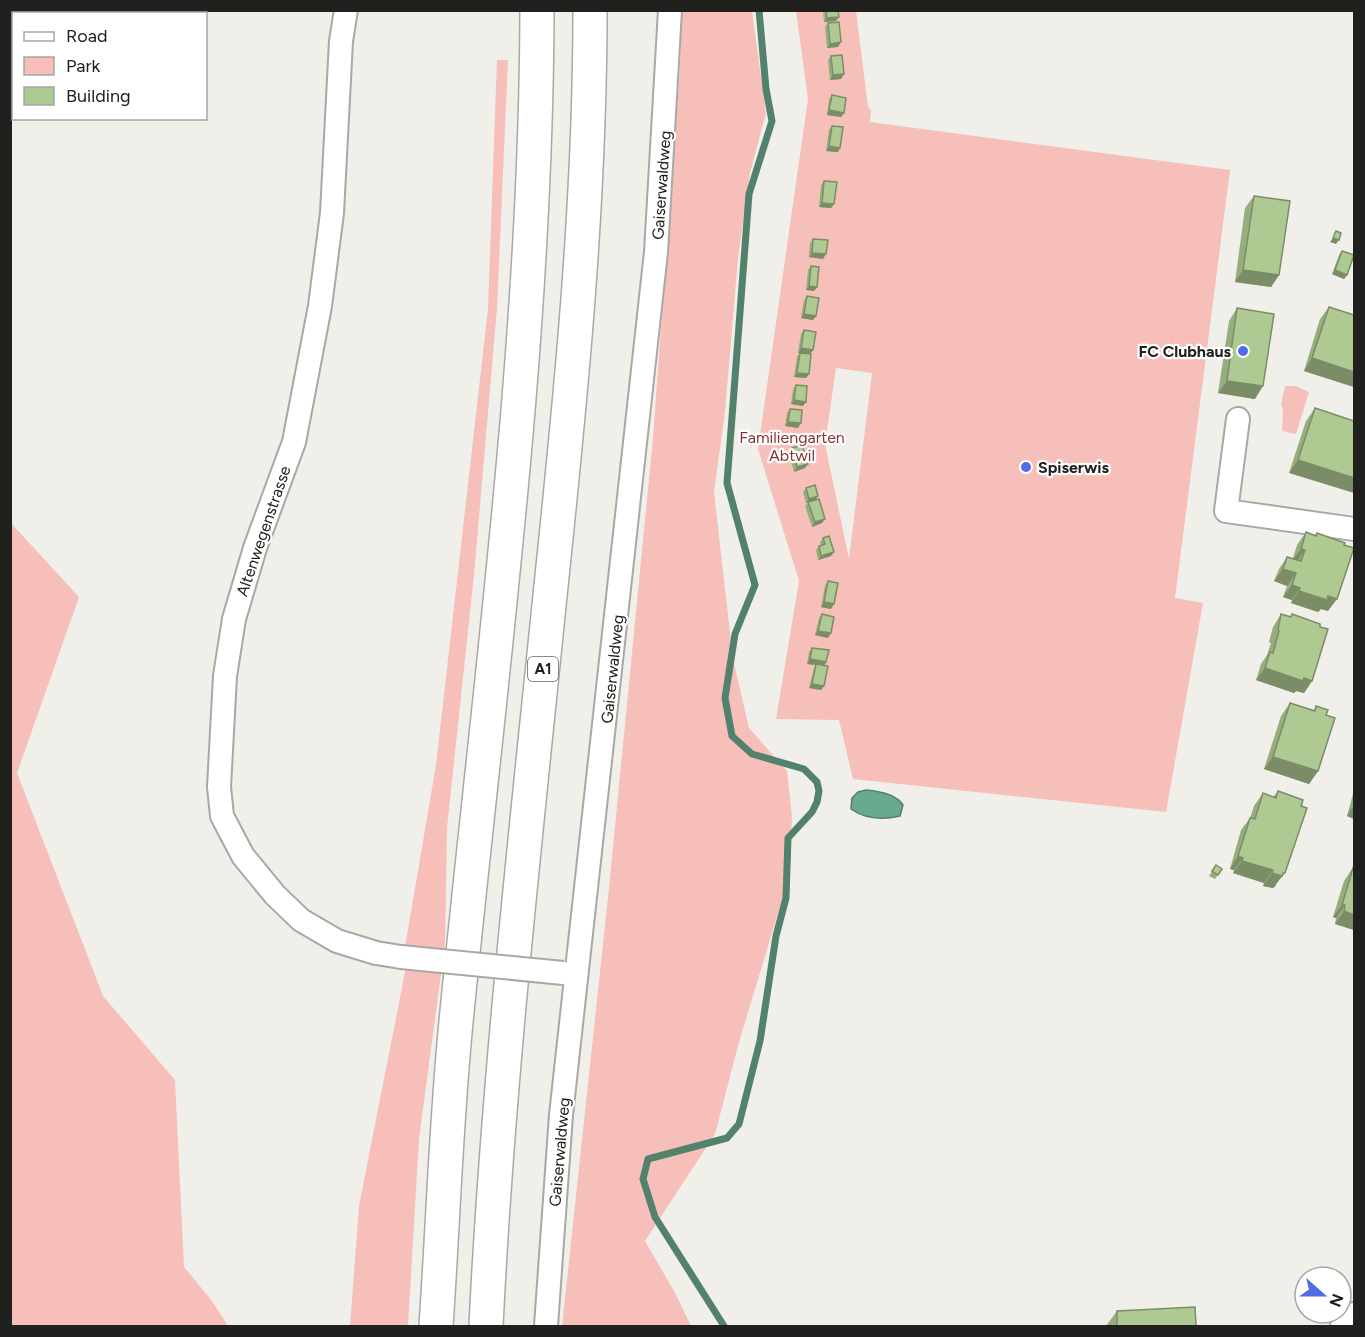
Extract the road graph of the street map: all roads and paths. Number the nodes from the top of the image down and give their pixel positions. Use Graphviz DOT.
graph roads {
  1 [pos="346,10"];
  2 [pos="537,10"];
  3 [pos="590,10"];
  4 [pos="670,10"];
  5 [pos="1238,419"];
  6 [pos="1354,529"];
  7 [pos="570,974"];
  8 [pos="1354,1314"];
  9 [pos="436,1326"];
  10 [pos="486,1326"];
  11 [pos="546,1326"];
  12 [pos="1342,1326"];
  1 -- 7 [label="street, Altenwegenstrasse, bridge"];
  2 -- 9 [label="highway"];
  3 -- 10 [label="highway, A1"];
  4 -- 7 [label="street, Gaiserwaldweg"];
  5 -- 6 [label="street"];
  7 -- 11 [label="street, Gaiserwaldweg"];
  8 -- 12 [label="street"];
}
